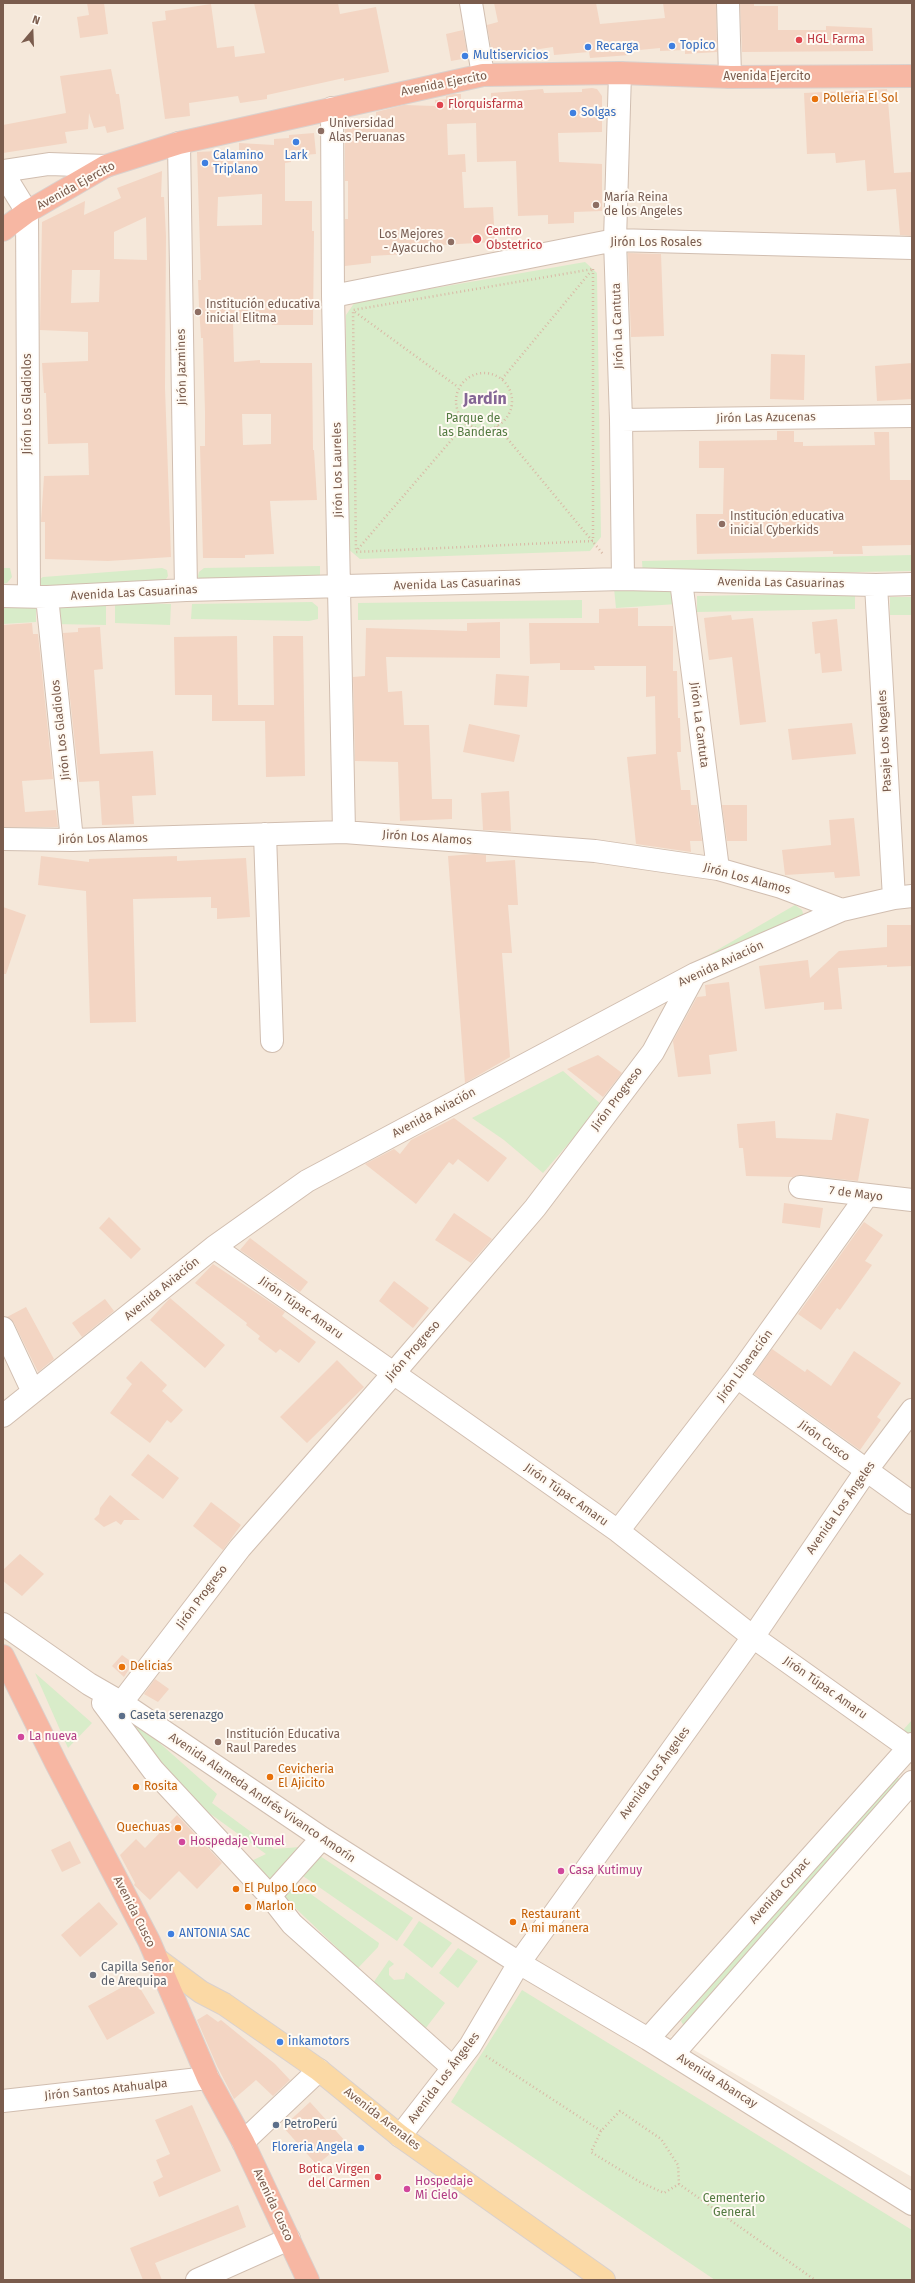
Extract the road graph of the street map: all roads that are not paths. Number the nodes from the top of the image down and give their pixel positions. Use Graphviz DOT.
graph roads {
  1 [pos="470,3"];
  2 [pos="728,3"];
  3 [pos="620,73"];
  4 [pos="482,75"];
  5 [pos="912,76"];
  6 [pos="730,77"];
  7 [pos="332,108"];
  8 [pos="178,142"];
  9 [pos="106,166"];
  10 [pos="6,183"];
  11 [pos="27,212"];
  12 [pos="3,230"];
  13 [pos="615,240"];
  14 [pos="912,248"];
  15 [pos="333,296"];
  16 [pos="912,416"];
  17 [pos="621,420"];
  18 [pos="623,579"];
  19 [pos="681,581"];
  20 [pos="912,584"];
  21 [pos="876,585"];
  22 [pos="341,587"];
  23 [pos="186,590"];
  24 [pos="3,596"];
  25 [pos="38,597"];
  26 [pos="344,832"];
  27 [pos="265,834"];
  28 [pos="3,839"];
  29 [pos="72,840"];
  30 [pos="718,869"];
  31 [pos="903,897"];
  32 [pos="842,910"];
  33 [pos="695,974"];
  34 [pos="272,1041"];
  35 [pos="800,1187"];
  36 [pos="866,1196"];
  37 [pos="912,1200"];
  38 [pos="214,1247"];
  39 [pos="3,1328"];
  40 [pos="394,1374"];
  41 [pos="737,1378"];
  42 [pos="33,1392"];
  43 [pos="912,1410"];
  44 [pos="3,1416"];
  45 [pos="866,1471"];
  46 [pos="912,1503"];
  47 [pos="618,1531"];
  48 [pos="3,1624"];
  49 [pos="752,1637"];
  50 [pos="3,1656"];
  51 [pos="117,1709"];
  52 [pos="911,1747"];
  53 [pos="912,1782"];
  54 [pos="322,1838"];
  55 [pos="270,1896"];
  56 [pos="158,1960"];
  57 [pos="519,1963"];
  58 [pos="648,2038"];
  59 [pos="673,2054"];
  60 [pos="452,2067"];
  61 [pos="319,2070"];
  62 [pos="208,2078"];
  63 [pos="3,2101"];
  64 [pos="400,2136"];
  65 [pos="243,2142"];
  66 [pos="912,2204"];
  67 [pos="289,2239"];
  68 [pos="197,2280"];
  69 [pos="308,2280"];
  70 [pos="604,2280"];
  1 -- 4 [label="street"];
  2 -- 6 [label="street"];
  3 -- 4 [label="highway, Avenida Ejercito"];
  3 -- 6 [label="highway, Avenida Ejercito"];
  3 -- 13 [label="street, Jirón La Cantuta"];
  4 -- 7 [label="highway, Avenida Ejercito"];
  5 -- 6 [label="highway, Avenida Ejercito"];
  7 -- 8 [label="highway, Avenida Ejercito"];
  7 -- 15 [label="street, Jirón Los Laureles"];
  8 -- 9 [label="highway, Avenida Ejercito"];
  8 -- 23 [label="street, Jirón Jazmines"];
  9 -- 10 [label="street"];
  9 -- 11 [label="highway, Avenida Ejercito"];
  10 -- 11 [label="street"];
  11 -- 12 [label="highway, Avenida Ejercito"];
  11 -- 25 [label="street, Jirón Los Gladiolos"];
  13 -- 14 [label="street, Jirón Los Rosales"];
  13 -- 15 [label="street, Jirón Los Rosales"];
  13 -- 17 [label="street, Jirón La Cantuta"];
  15 -- 22 [label="street, Jirón Los Laureles"];
  16 -- 17 [label="street, Jirón Las Azucenas"];
  17 -- 18 [label="street, Jirón La Cantuta"];
  18 -- 19 [label="street, Avenida Las Casuarinas"];
  18 -- 22 [label="street, Avenida Las Casuarinas"];
  19 -- 21 [label="street, Avenida Las Casuarinas"];
  19 -- 30 [label="street, Jirón La Cantuta"];
  20 -- 21 [label="street, Avenida Las Casuarinas"];
  21 -- 31 [label="street, Pasaje Los Nogales"];
  22 -- 23 [label="street, Avenida Las Casuarinas"];
  22 -- 26 [label="street, Jirón Los Laureles"];
  23 -- 25 [label="street, Avenida Las Casuarinas"];
  24 -- 25 [label="street, Avenida Las Casuarinas"];
  25 -- 29 [label="street, Jirón Los Gladiolos"];
  26 -- 27 [label="street, Jirón Los Alamos"];
  26 -- 30 [label="street, Jirón Los Alamos"];
  27 -- 29 [label="street, Jirón Los Alamos"];
  27 -- 34 [label="street"];
  28 -- 29 [label="street, Jirón Los Alamos"];
  30 -- 32 [label="street, Jirón Los Alamos"];
  31 -- 32 [label="street, Avenida Aviación"];
  32 -- 33 [label="street, Avenida Aviación"];
  33 -- 38 [label="street, Avenida Aviación"];
  33 -- 40 [label="street, Jirón Progreso"];
  35 -- 36 [label="street, 7 de Mayo"];
  36 -- 37 [label="street, 7 de Mayo"];
  36 -- 41 [label="street, Jirón Liberación"];
  38 -- 40 [label="street, Jirón Túpac Amaru"];
  38 -- 42 [label="street, Avenida Aviación"];
  39 -- 42 [label="street"];
  40 -- 47 [label="street, Jirón Túpac Amaru"];
  40 -- 51 [label="street, Jirón Progreso"];
  41 -- 45 [label="street, Jirón Cusco"];
  41 -- 47 [label="street, Jirón Liberación"];
  42 -- 44 [label="street, Avenida Aviación"];
  43 -- 45 [label="street, Avenida Los Ángeles"];
  45 -- 46 [label="street, Jirón Cusco"];
  45 -- 49 [label="street, Avenida Los Ángeles"];
  47 -- 49 [label="street, Jirón Túpac Amaru"];
  48 -- 51 [label="street, Avenida Alameda Andrés Vivanco Amorín"];
  49 -- 52 [label="street, Jirón Túpac Amaru"];
  49 -- 57 [label="street, Avenida Los Ángeles"];
  50 -- 56 [label="highway, Avenida Cusco"];
  51 -- 54 [label="street, Avenida Alameda Andrés Vivanco Amorín"];
  51 -- 55 [label="street, Avenida Alameda Andrés Vivanco Amorín"];
  52 -- 58 [label="street, Avenida Corpac"];
  53 -- 59 [label="street"];
  54 -- 55 [label="street"];
  54 -- 57 [label="street, Avenida Alameda Andrés Vivanco Amorín"];
  55 -- 60 [label="street, Avenida Alameda Andrés Vivanco Amorín"];
  56 -- 61 [label="main road, Avenida Arenales"];
  56 -- 62 [label="highway, Avenida Cusco"];
  57 -- 58 [label="street, Avenida Abancay"];
  57 -- 60 [label="street, Avenida Los Ángeles"];
  58 -- 59 [label="street, Avenida Abancay"];
  59 -- 66 [label="street, Avenida Abancay"];
  60 -- 64 [label="street, Avenida Los Ángeles"];
  61 -- 64 [label="main road, Avenida Arenales"];
  61 -- 65 [label="street"];
  62 -- 63 [label="street, Jirón Santos Atahualpa"];
  62 -- 65 [label="highway, Avenida Cusco"];
  64 -- 70 [label="main road, Avenida Arenales"];
  65 -- 67 [label="highway, Avenida Cusco"];
  67 -- 68 [label="street"];
  67 -- 69 [label="highway, Avenida Cusco"];
}
